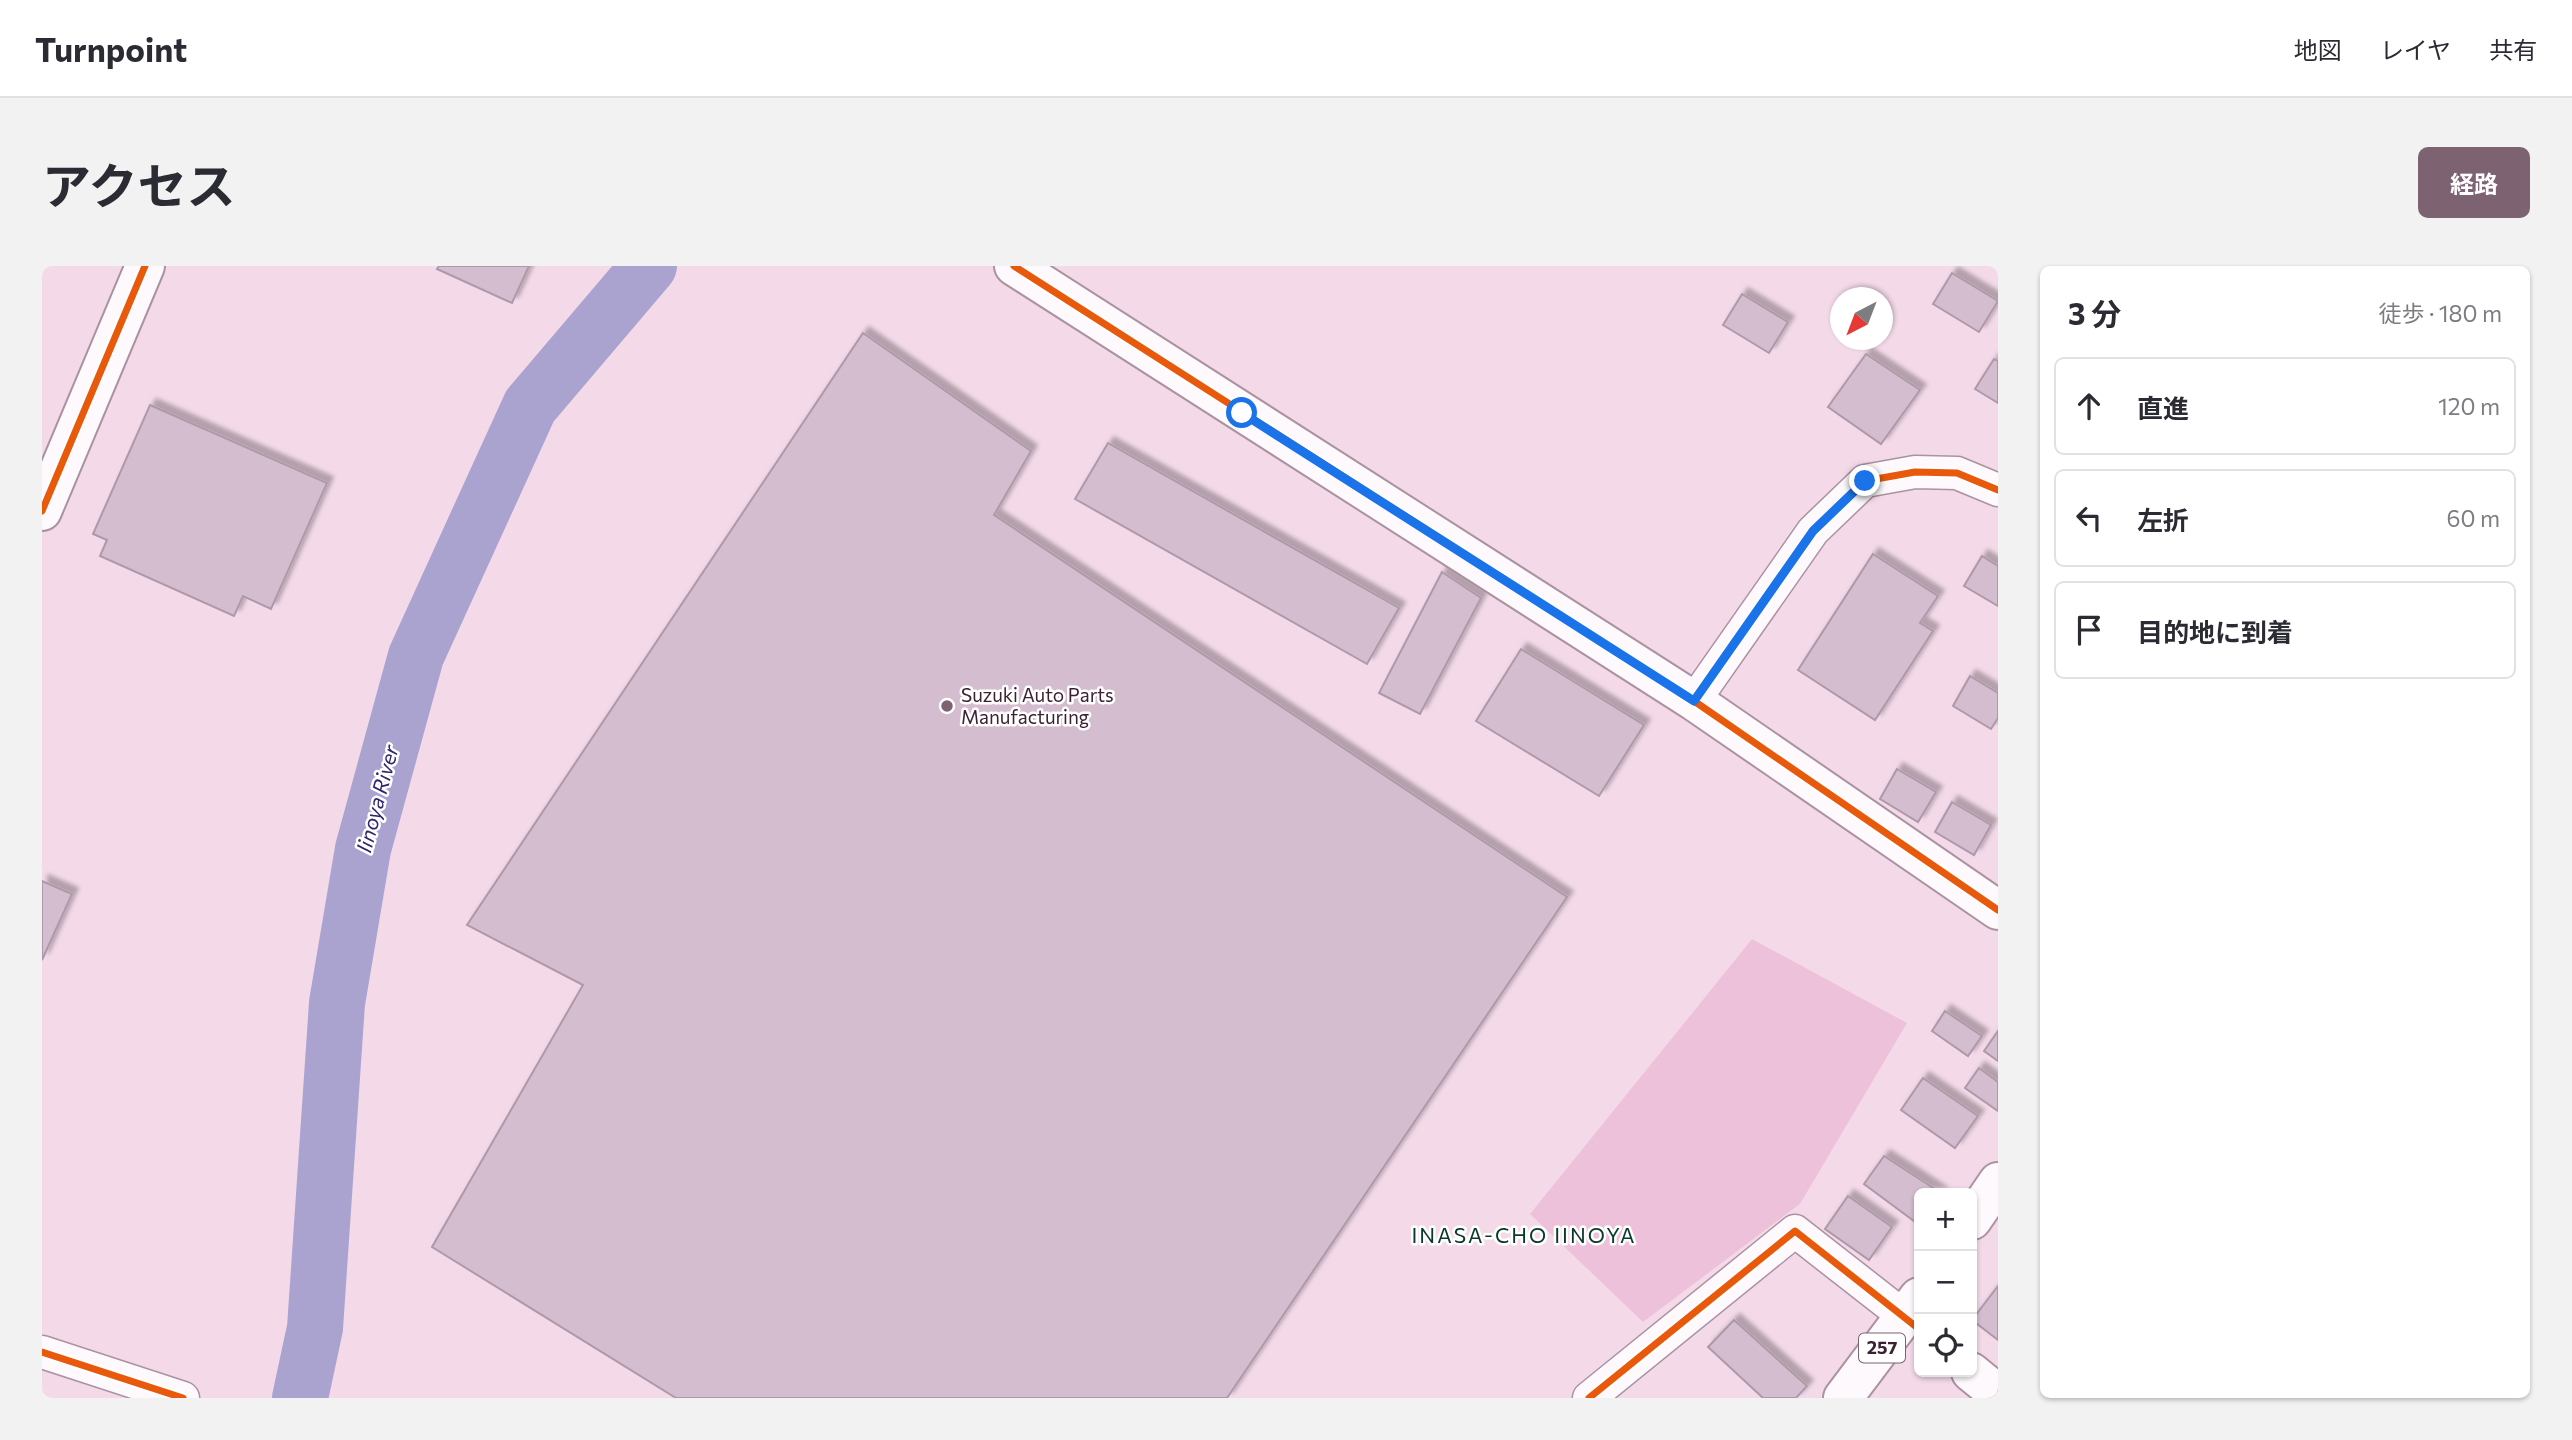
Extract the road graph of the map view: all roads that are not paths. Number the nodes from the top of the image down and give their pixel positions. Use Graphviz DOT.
graph roads {
  1 [pos="145,266"];
  2 [pos="1014,266"];
  3 [pos="1998,490"];
  4 [pos="42,512"];
  5 [pos="1694,701"];
  6 [pos="1998,910"];
  7 [pos="1998,1182"];
  8 [pos="1977,1213"];
  9 [pos="1914,1313"];
  10 [pos="1914,1315"];
  11 [pos="42,1352"];
  12 [pos="1977,1377"];
  13 [pos="1998,1394"];
  14 [pos="183,1398"];
  15 [pos="1589,1398"];
  16 [pos="1843,1398"];
  1 -- 4 [label="main road"];
  2 -- 5 [label="main road"];
  3 -- 5 [label="street"];
  5 -- 6 [label="main road"];
  7 -- 8 [label="main road"];
  9 -- 15 [label="street"];
  10 -- 16 [label="main road, 257"];
  11 -- 14 [label="street"];
  12 -- 13 [label="main road"];
}
